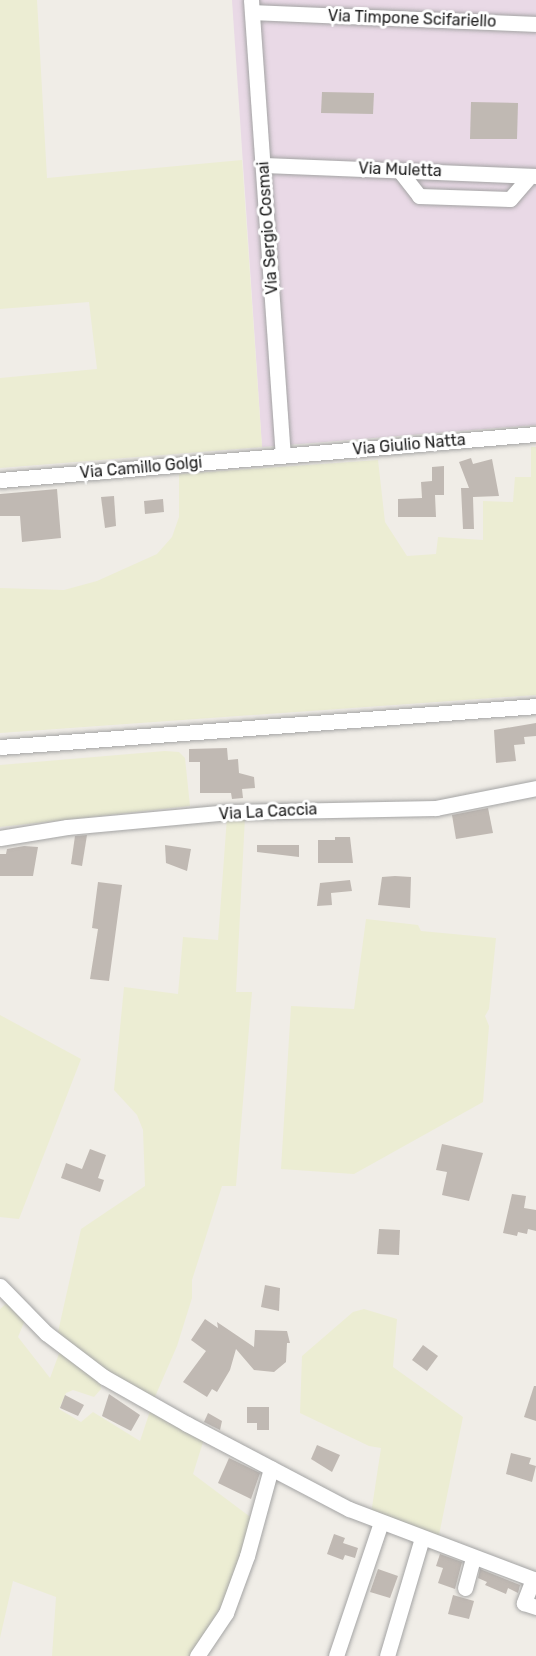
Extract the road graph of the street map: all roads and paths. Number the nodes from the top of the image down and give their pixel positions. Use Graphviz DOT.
graph roads {
  1 [pos="252,6"];
  2 [pos="536,24"];
  3 [pos="264,165"];
  4 [pos="399,170"];
  5 [pos="533,176"];
  6 [pos="536,434"];
  7 [pos="283,455"];
  8 [pos="0,480"];
  9 [pos="536,706"];
  10 [pos="0,747"];
  11 [pos="536,788"];
  12 [pos="0,838"];
  13 [pos="2,1295"];
  14 [pos="271,1468"];
  15 [pos="381,1522"];
  16 [pos="422,1538"];
  17 [pos="473,1558"];
  18 [pos="534,1579"];
  19 [pos="465,1588"];
  20 [pos="536,1607"];
  21 [pos="197,1656"];
  22 [pos="336,1656"];
  23 [pos="387,1656"];
  1 -- 2 [label="street, Via Timpone Scifariello"];
  1 -- 3 [label="street, Via Sergio Cosmai"];
  3 -- 4 [label="street, Via Muletta"];
  3 -- 7 [label="street, Via Sergio Cosmai"];
  4 -- 5 [label="street, Via Muletta"];
  4 -- 5 [label="street"];
  6 -- 7 [label="street, Via Giulio Natta"];
  7 -- 8 [label="street, Via Camillo Golgi"];
  9 -- 10 [label="street"];
  11 -- 12 [label="street, Via La Caccia"];
  13 -- 14 [label="street"];
  14 -- 15 [label="street"];
  14 -- 21 [label="street"];
  15 -- 16 [label="street"];
  15 -- 22 [label="street"];
  16 -- 17 [label="street"];
  16 -- 23 [label="street"];
  17 -- 18 [label="street"];
  17 -- 19 [label="street"];
  18 -- 20 [label="street"];
}
